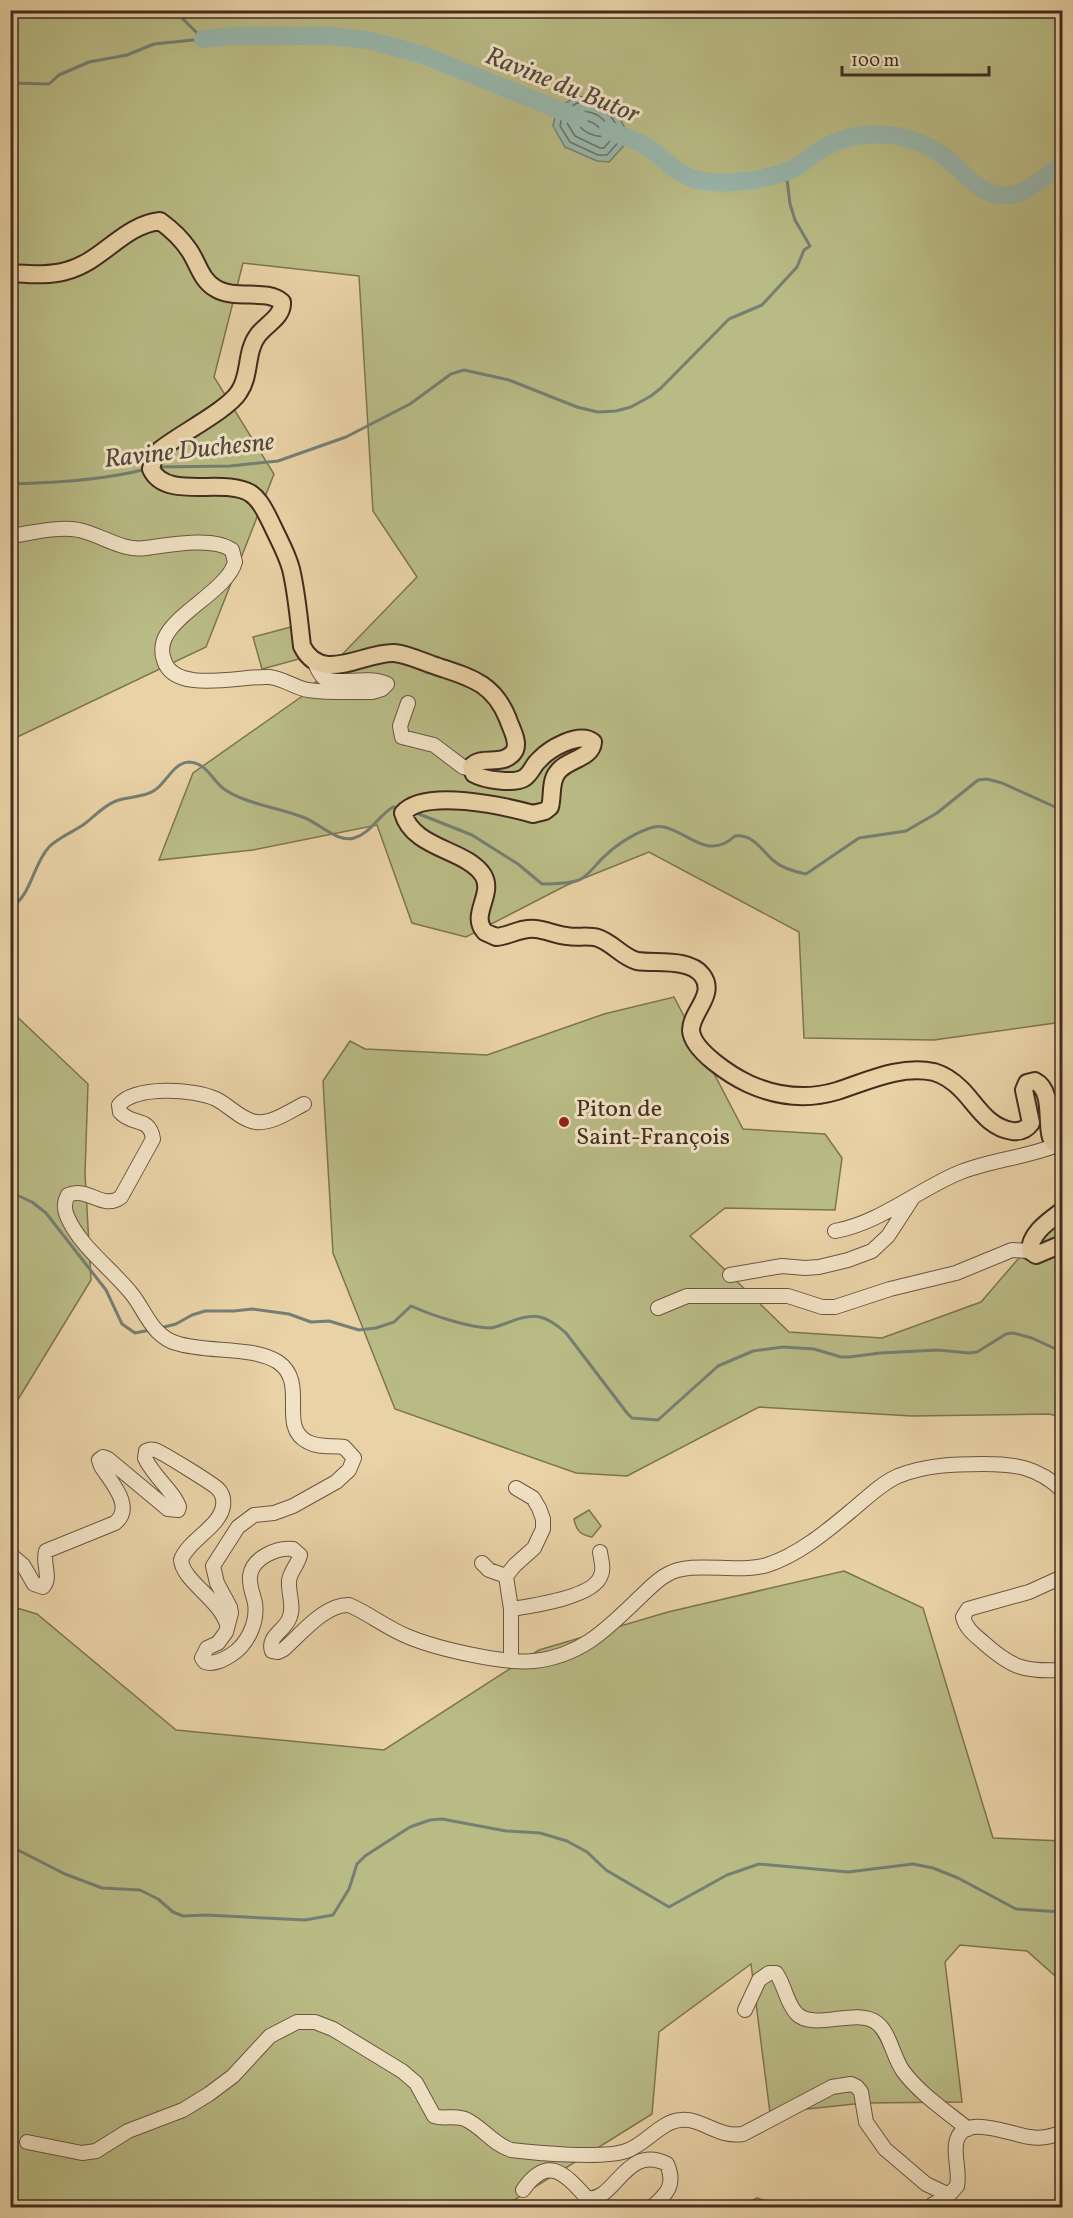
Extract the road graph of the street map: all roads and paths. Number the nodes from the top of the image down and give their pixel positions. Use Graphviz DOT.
graph roads {
  1 [pos="10,273"];
  2 [pos="10,536"];
  3 [pos="314,661"];
  4 [pos="408,703"];
  5 [pos="471,769"];
  6 [pos="304,1104"];
  7 [pos="1060,1144"];
  8 [pos="915,1196"];
  9 [pos="1062,1211"];
  10 [pos="835,1231"];
  11 [pos="1062,1244"];
  12 [pos="1030,1251"];
  13 [pos="730,1275"];
  14 [pos="658,1308"];
  15 [pos="516,1488"];
  16 [pos="1062,1490"];
  17 [pos="600,1552"];
  18 [pos="10,1554"];
  19 [pos="482,1563"];
  20 [pos="506,1576"];
  21 [pos="1062,1577"];
  22 [pos="511,1609"];
  23 [pos="227,1624"];
  24 [pos="511,1661"];
  25 [pos="1062,1670"];
  26 [pos="745,2010"];
  27 [pos="968,2129"];
  28 [pos="1062,2133"];
  29 [pos="27,2142"];
  30 [pos="524,2190"];
  31 [pos="949,2194"];
  32 [pos="651,2208"];
  33 [pos="927,2208"];
  1 -- 3 [label="main road"];
  2 -- 3 [label="street"];
  3 -- 5 [label="main road"];
  4 -- 5 [label="street"];
  5 -- 7 [label="main road"];
  6 -- 23 [label="street"];
  7 -- 8 [label="street"];
  8 -- 10 [label="street"];
  8 -- 13 [label="street"];
  9 -- 12 [label="main road"];
  11 -- 12 [label="main road"];
  12 -- 14 [label="street"];
  15 -- 20 [label="street"];
  16 -- 24 [label="street"];
  17 -- 22 [label="street"];
  18 -- 23 [label="street"];
  19 -- 20 [label="street"];
  20 -- 22 [label="street"];
  21 -- 25 [label="street"];
  22 -- 24 [label="street"];
  23 -- 24 [label="street"];
  26 -- 27 [label="street"];
  27 -- 28 [label="street"];
  27 -- 31 [label="street"];
  29 -- 31 [label="street"];
  30 -- 32 [label="street"];
  31 -- 33 [label="street"];
}
